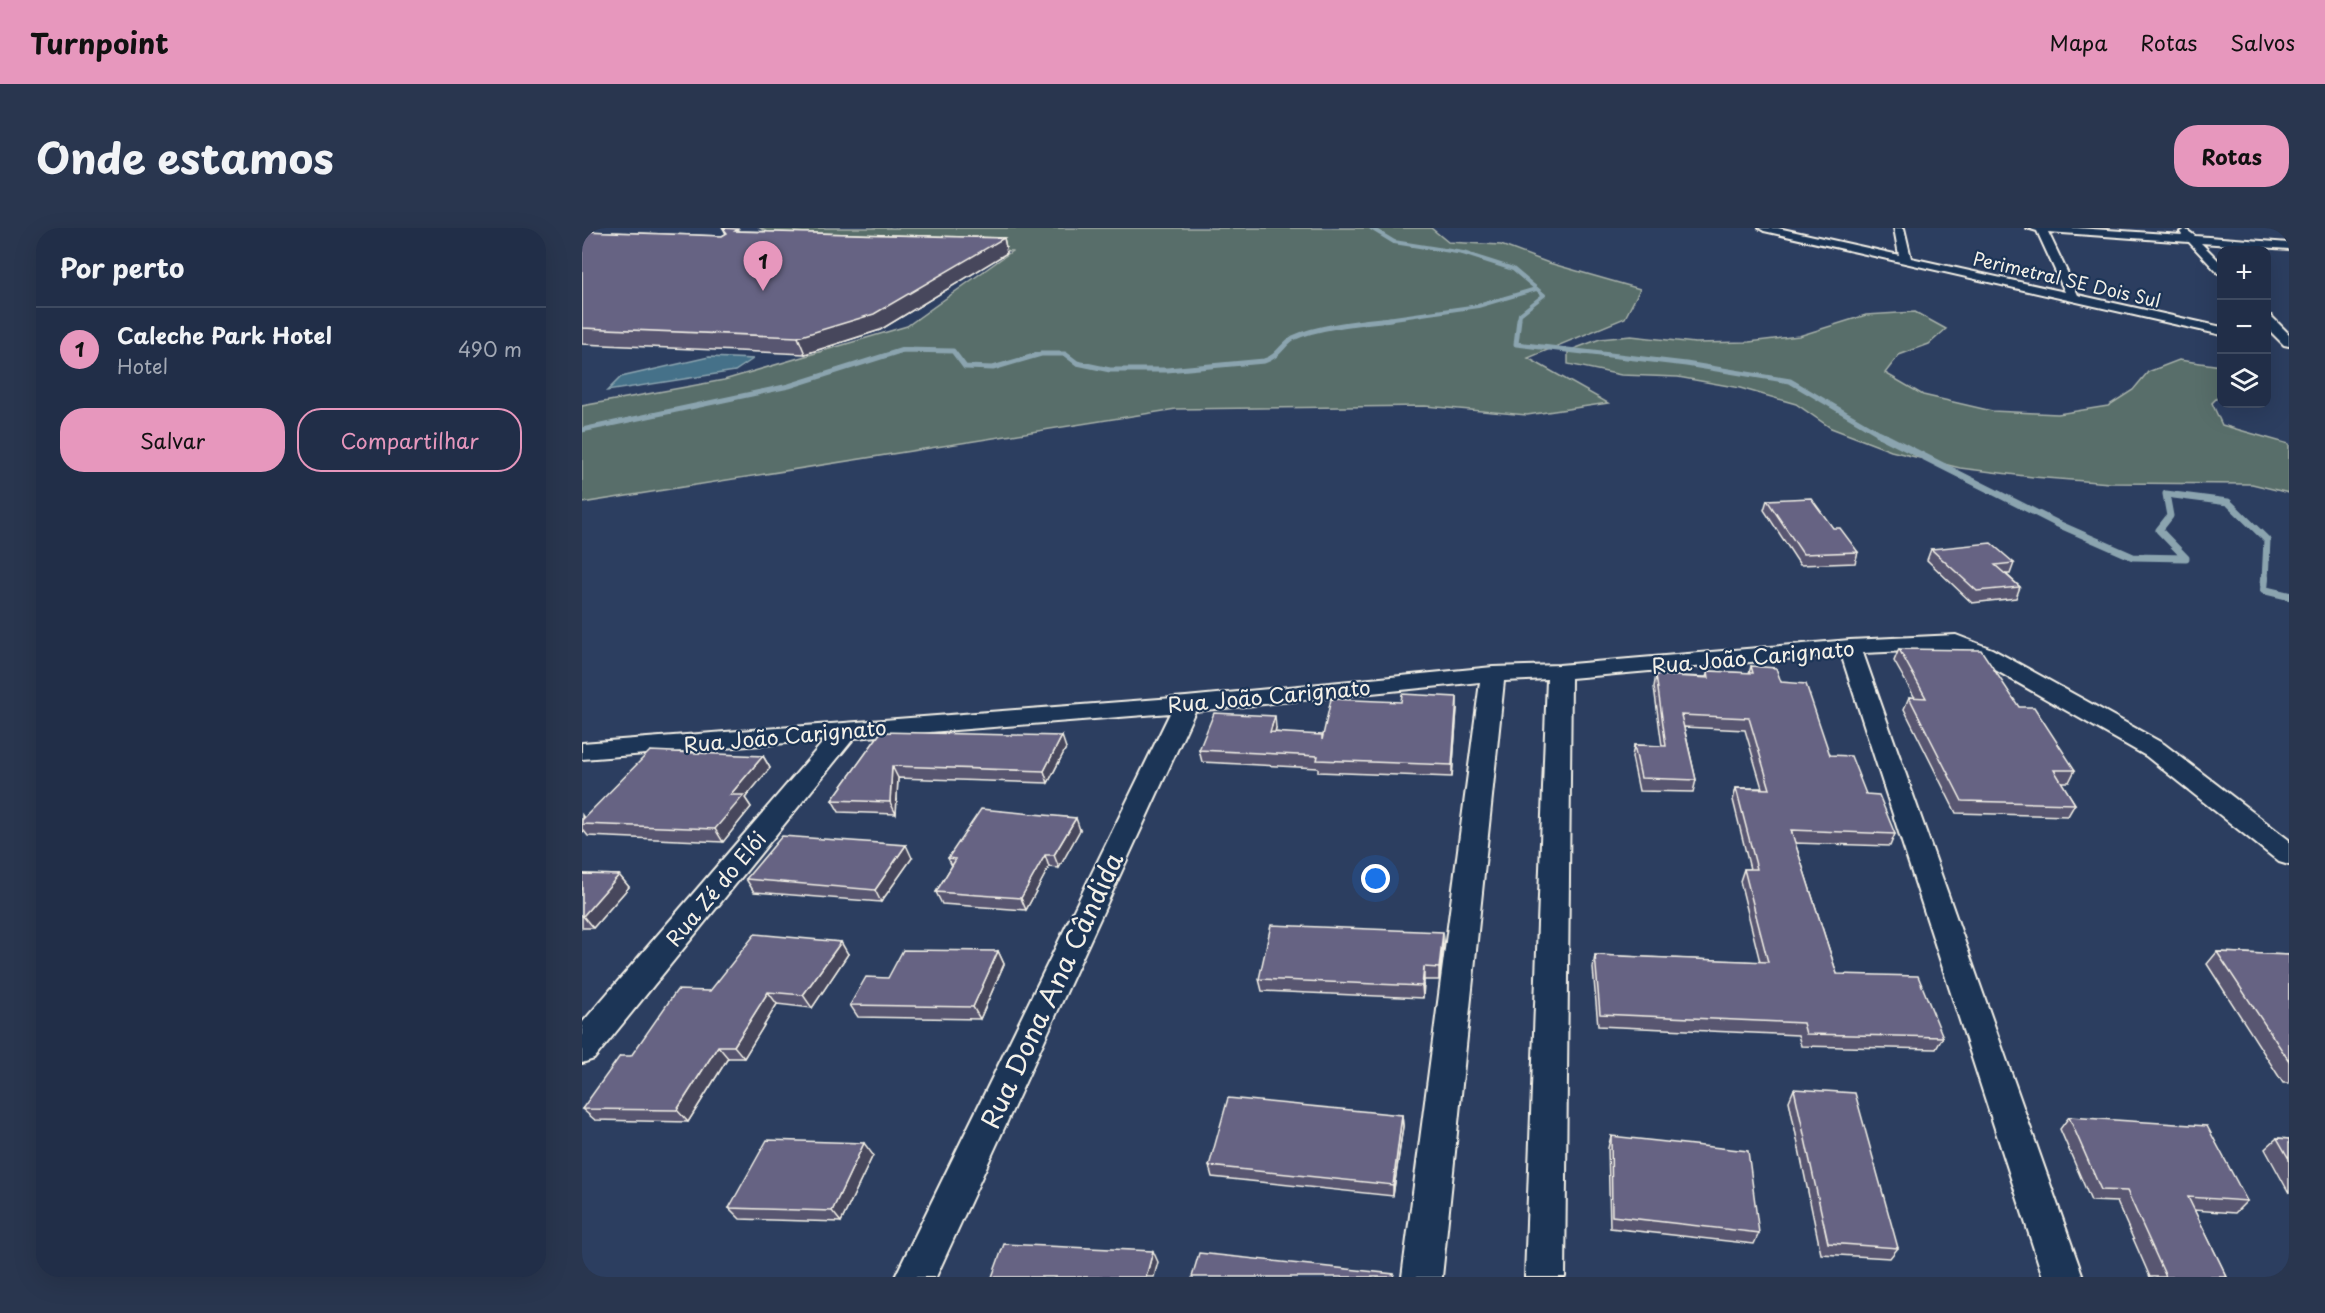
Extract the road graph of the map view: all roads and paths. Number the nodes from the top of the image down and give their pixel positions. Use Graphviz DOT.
graph roads {
  1 [pos="1764,228"];
  2 [pos="1899,228"];
  3 [pos="2032,228"];
  4 [pos="2041,228"];
  5 [pos="2180,228"];
  6 [pos="2191,238"];
  7 [pos="2289,246"];
  8 [pos="1906,260"];
  9 [pos="2217,266"];
  10 [pos="2074,299"];
  11 [pos="2271,323"];
  12 [pos="2217,330"];
  13 [pos="2271,340"];
  14 [pos="2289,343"];
  15 [pos="1850,647"];
  16 [pos="1559,672"];
  17 [pos="1493,674"];
  18 [pos="1186,704"];
  19 [pos="848,729"];
  20 [pos="582,751"];
  21 [pos="2289,855"];
  22 [pos="582,1048"];
  23 [pos="915,1277"];
  24 [pos="1422,1277"];
  25 [pos="1545,1277"];
  26 [pos="2064,1277"];
  1 -- 8 [label="street, Perimetral SE Dois Sul"];
  2 -- 8 [label="street"];
  3 -- 4 [label="street"];
  4 -- 6 [label="street"];
  4 -- 10 [label="street"];
  5 -- 6 [label="street"];
  6 -- 7 [label="street"];
  6 -- 9 [label="street"];
  8 -- 10 [label="street, Perimetral SE Dois Sul"];
  10 -- 12 [label="street, Perimetral SE Dois Sul"];
  11 -- 14 [label="street"];
  13 -- 14 [label="street"];
  15 -- 16 [label="street, Rua João Carignato"];
  15 -- 21 [label="street, Rua João Carignato"];
  15 -- 26 [label="street"];
  16 -- 17 [label="street, Rua João Carignato"];
  16 -- 25 [label="street"];
  17 -- 18 [label="street, Rua João Carignato"];
  17 -- 24 [label="street"];
  18 -- 19 [label="street, Rua João Carignato"];
  18 -- 23 [label="street, Rua Dona Ana Cândida"];
  19 -- 20 [label="street, Rua João Carignato"];
  19 -- 22 [label="street, Rua Zé do Elói"];
}
